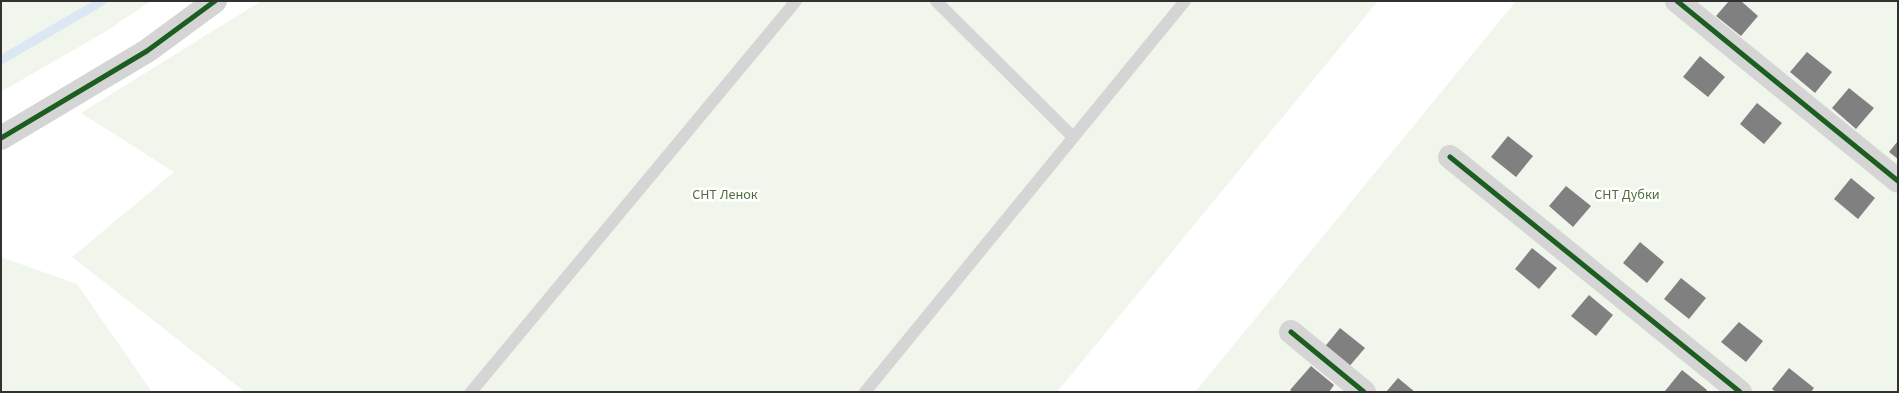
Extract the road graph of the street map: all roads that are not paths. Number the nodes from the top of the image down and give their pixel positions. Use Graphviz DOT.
graph roads {
  1 [pos="215,1"];
  2 [pos="796,1"];
  3 [pos="936,1"];
  4 [pos="1185,1"];
  5 [pos="1676,1"];
  6 [pos="1074,137"];
  7 [pos="1,138"];
  8 [pos="1450,157"];
  9 [pos="1898,181"];
  10 [pos="1291,332"];
  11 [pos="472,392"];
  12 [pos="865,392"];
  13 [pos="1364,392"];
  14 [pos="1740,392"];
  1 -- 7 [label="street"];
  2 -- 11 [label="lane"];
  3 -- 6 [label="lane"];
  4 -- 6 [label="lane"];
  5 -- 9 [label="street"];
  6 -- 12 [label="lane"];
  8 -- 14 [label="street"];
  10 -- 13 [label="street"];
}
